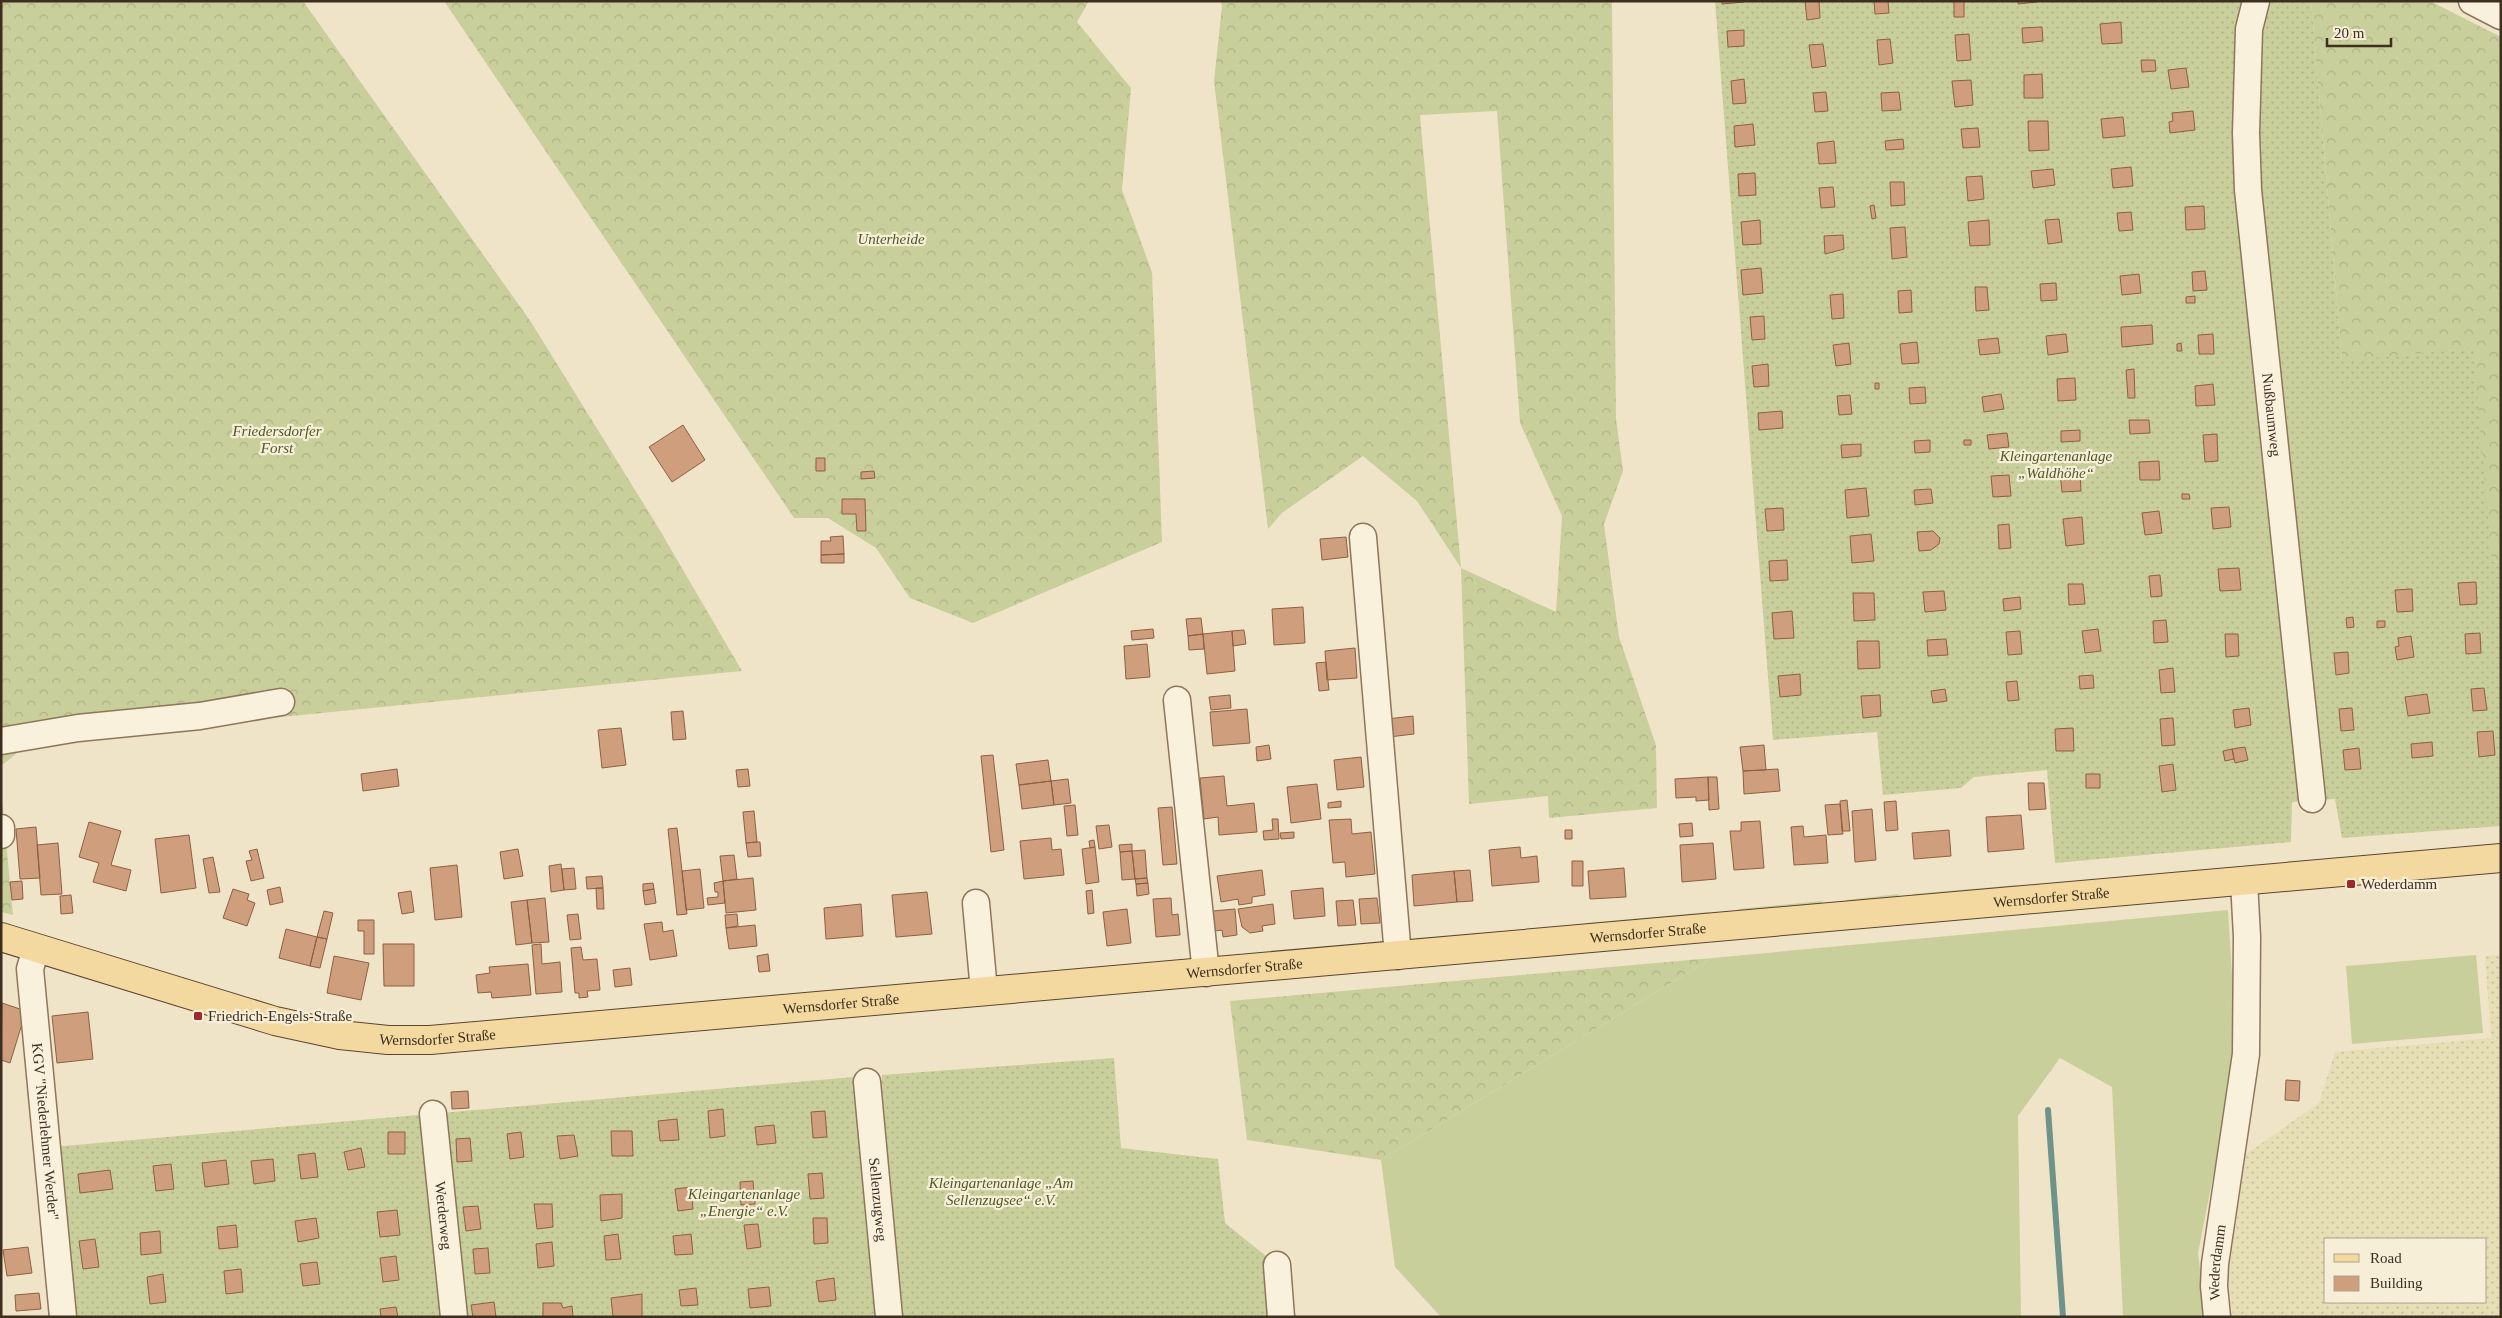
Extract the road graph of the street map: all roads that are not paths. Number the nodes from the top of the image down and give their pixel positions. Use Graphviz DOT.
graph roads {
  1 [pos="2236,1"];
  2 [pos="2256,1"];
  3 [pos="2472,1"];
  4 [pos="2501,16"];
  5 [pos="2249,29"];
  6 [pos="1363,537"];
  7 [pos="1177,700"];
  8 [pos="281,702"];
  9 [pos="1,741"];
  10 [pos="2312,799"];
  11 [pos="1,828"];
  12 [pos="1,835"];
  13 [pos="2501,858"];
  14 [pos="2244,881"];
  15 [pos="976,903"];
  16 [pos="1,937"];
  17 [pos="36,948"];
  18 [pos="1398,956"];
  19 [pos="1206,973"];
  20 [pos="984,991"];
  21 [pos="867,1082"];
  22 [pos="433,1114"];
  23 [pos="1277,1265"];
  24 [pos="63,1317"];
  25 [pos="454,1317"];
  26 [pos="889,1317"];
  27 [pos="1281,1317"];
  28 [pos="2217,1317"];
  1 -- 5 [label="street, Nußbaumweg"];
  2 -- 5 [label="street, Nußbaumweg"];
  3 -- 4 [label="street"];
  5 -- 10 [label="street, Nußbaumweg"];
  6 -- 18 [label="street"];
  7 -- 19 [label="street"];
  8 -- 9 [label="street"];
  11 -- 12 [label="street"];
  13 -- 14 [label="main road, Wernsdorfer Straße"];
  14 -- 18 [label="main road, Wernsdorfer Straße"];
  14 -- 28 [label="street, Wederdamm"];
  15 -- 20 [label="street"];
  16 -- 17 [label="main road, Wernsdorfer Straße"];
  17 -- 20 [label="main road, Wernsdorfer Straße"];
  17 -- 24 [label="street, KGV \"Niederlehmer Werder\""];
  18 -- 19 [label="main road, Wernsdorfer Straße"];
  19 -- 20 [label="main road, Wernsdorfer Straße"];
  21 -- 26 [label="street, Sellenzugweg"];
  22 -- 25 [label="street, Werderweg"];
  23 -- 27 [label="street"];
}
